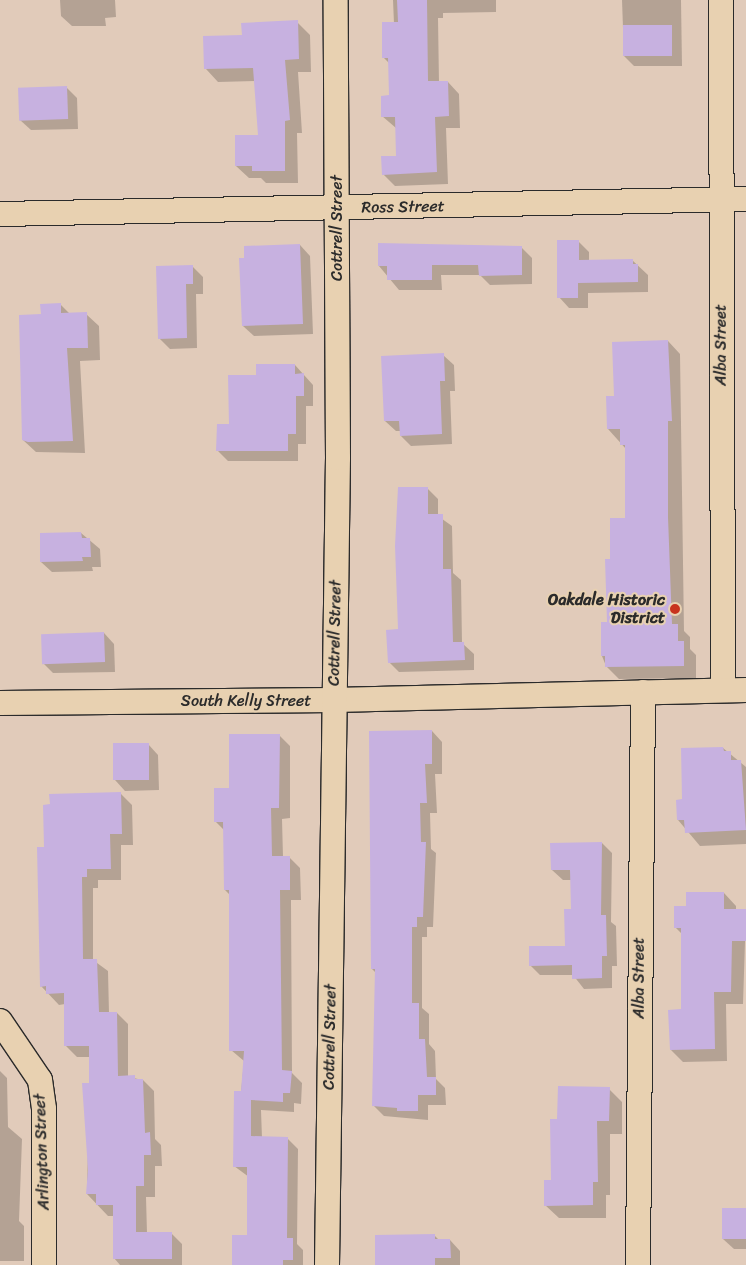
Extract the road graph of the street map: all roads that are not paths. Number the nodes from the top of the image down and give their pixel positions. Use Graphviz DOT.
graph roads {
  1 [pos="336,0"];
  2 [pos="722,0"];
  3 [pos="746,199"];
  4 [pos="721,200"];
  5 [pos="337,208"];
  6 [pos="0,214"];
  7 [pos="723,690"];
  8 [pos="746,690"];
  9 [pos="643,692"];
  10 [pos="334,700"];
  11 [pos="0,703"];
  12 [pos="0,1021"];
  13 [pos="44,1265"];
  14 [pos="327,1265"];
  15 [pos="638,1265"];
  1 -- 5 [label="street, Cottrell Street"];
  2 -- 4 [label="street, Alba Street"];
  3 -- 4 [label="street, Ross Street"];
  4 -- 5 [label="street, Ross Street"];
  4 -- 7 [label="street, Alba Street"];
  5 -- 6 [label="street, Ross Street"];
  5 -- 10 [label="street, Cottrell Street"];
  7 -- 8 [label="street, South Kelly Street"];
  7 -- 9 [label="street, South Kelly Street"];
  9 -- 10 [label="street, South Kelly Street"];
  9 -- 15 [label="street, Alba Street"];
  10 -- 11 [label="street, South Kelly Street"];
  10 -- 14 [label="street, Cottrell Street"];
  12 -- 13 [label="street, Arlington Street"];
}
